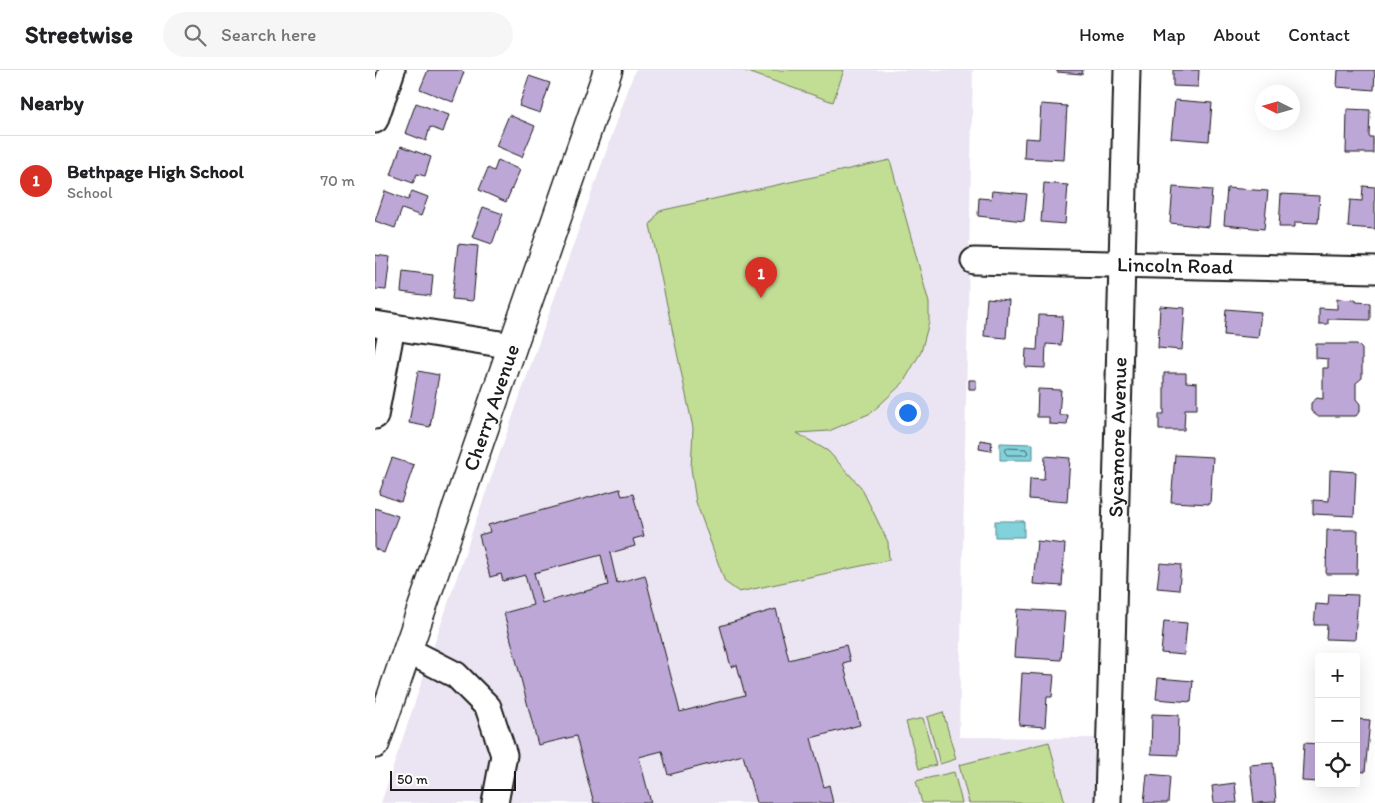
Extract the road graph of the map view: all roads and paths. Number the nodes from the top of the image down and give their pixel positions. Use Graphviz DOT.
graph roads {
  1 [pos="608,70"];
  2 [pos="1127,70"];
  3 [pos="386,74"];
  4 [pos="375,120"];
  5 [pos="974,261"];
  6 [pos="1122,264"];
  7 [pos="1375,270"];
  8 [pos="384,325"];
  9 [pos="513,346"];
  10 [pos="375,416"];
  11 [pos="407,650"];
  12 [pos="375,744"];
  13 [pos="495,803"];
  14 [pos="1108,803"];
  1 -- 9 [label="main road, Cherry Avenue"];
  2 -- 6 [label="street, Sycamore Avenue"];
  3 -- 4 [label="street"];
  5 -- 6 [label="street, Lincoln Road"];
  6 -- 7 [label="street, Lincoln Road"];
  6 -- 14 [label="street, Sycamore Avenue"];
  8 -- 9 [label="street"];
  8 -- 10 [label="street"];
  9 -- 11 [label="main road, Cherry Avenue"];
  11 -- 12 [label="main road, Cherry Avenue"];
  11 -- 13 [label="street"];
}
